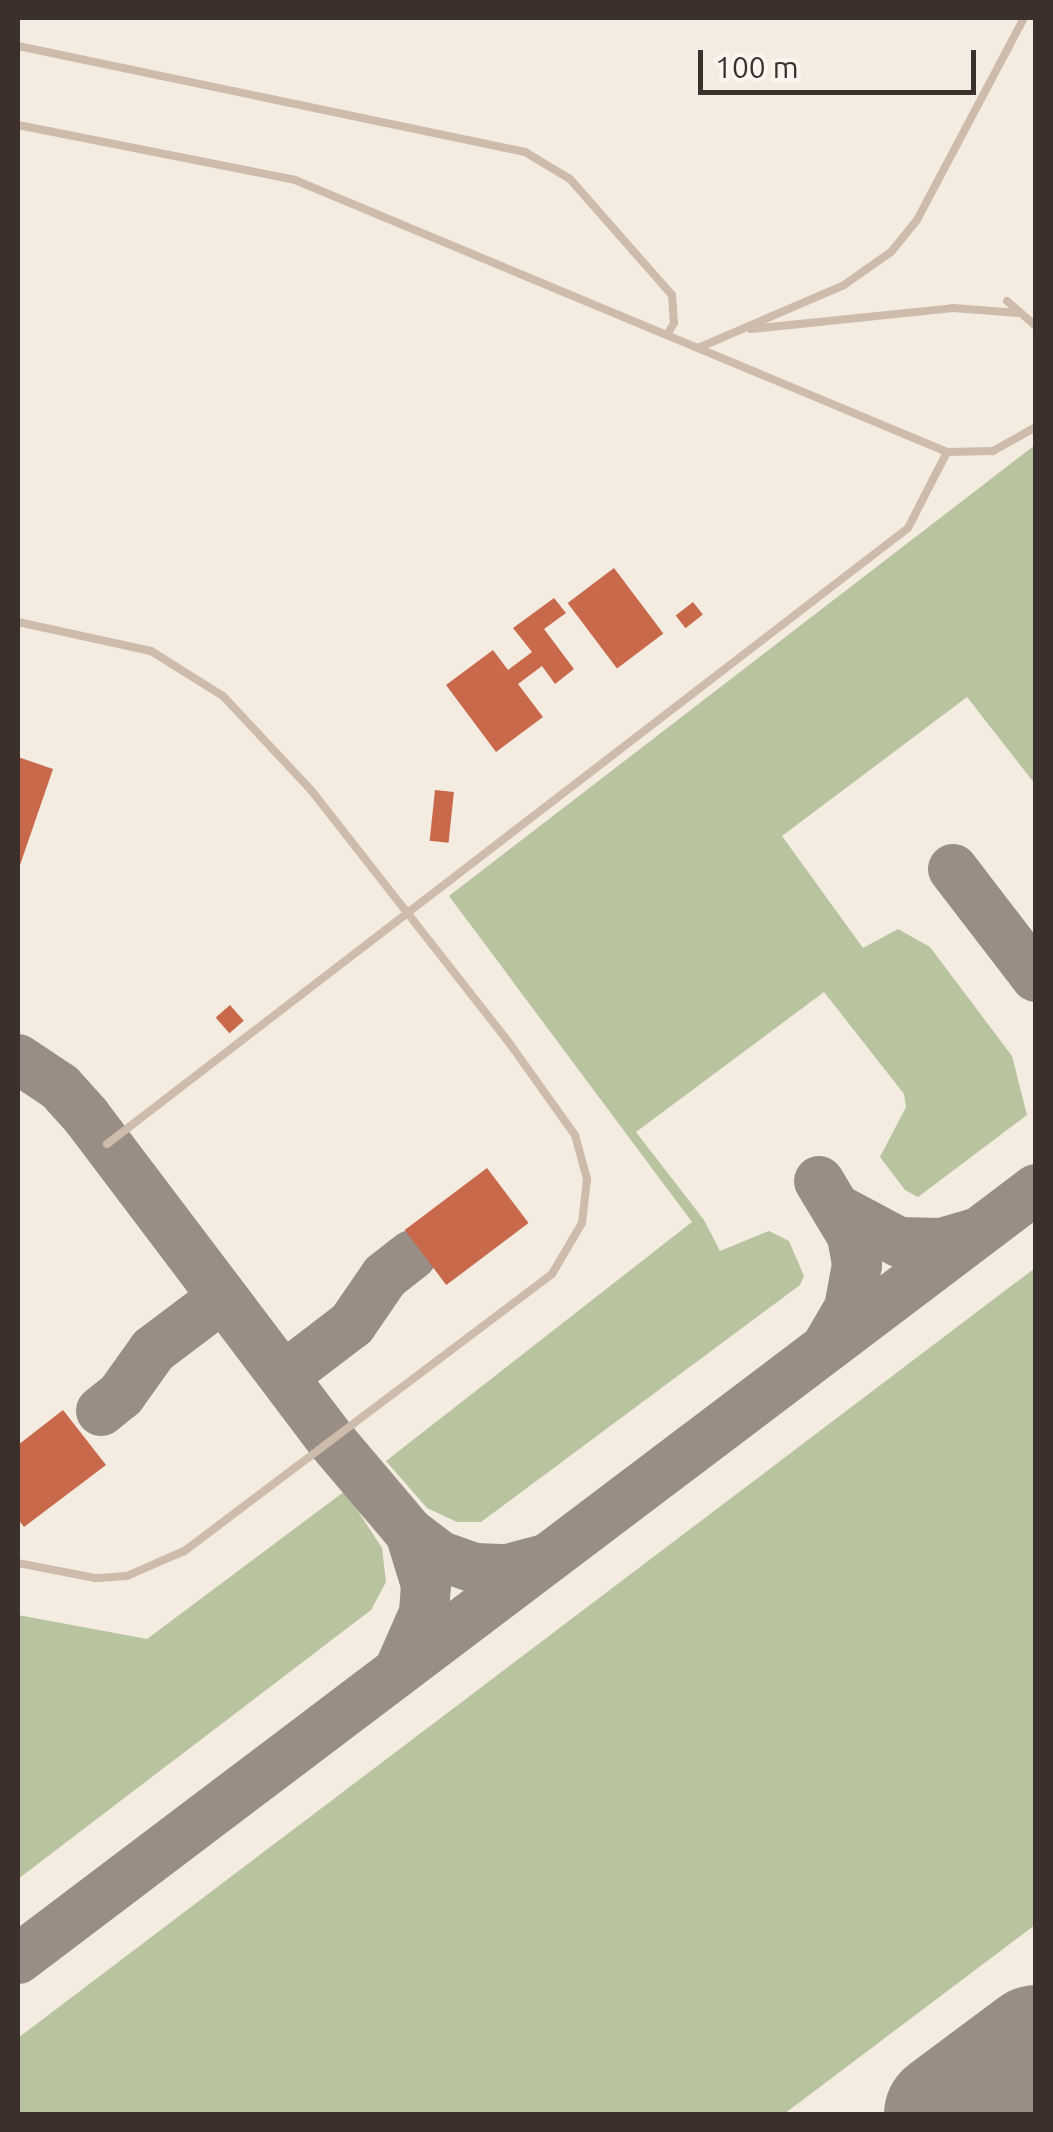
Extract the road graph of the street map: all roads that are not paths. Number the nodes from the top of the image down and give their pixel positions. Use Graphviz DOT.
graph roads {
  1 [pos="1024,18"];
  2 [pos="18,46"];
  3 [pos="18,124"];
  4 [pos="1007,301"];
  5 [pos="1020,312"];
  6 [pos="1036,326"];
  7 [pos="740,330"];
  8 [pos="667,335"];
  9 [pos="698,348"];
  10 [pos="1036,426"];
  11 [pos="948,452"];
  12 [pos="18,622"];
  13 [pos="406,916"];
  14 [pos="107,1144"];
  15 [pos="18,1563"];
  1 -- 7 [label="lane"];
  2 -- 8 [label="lane"];
  3 -- 8 [label="lane"];
  4 -- 5 [label="lane"];
  5 -- 6 [label="lane"];
  5 -- 7 [label="lane"];
  7 -- 9 [label="lane"];
  8 -- 9 [label="lane"];
  9 -- 11 [label="lane"];
  10 -- 11 [label="lane"];
  11 -- 13 [label="lane"];
  12 -- 13 [label="lane"];
  13 -- 14 [label="lane"];
  13 -- 15 [label="lane"];
}
